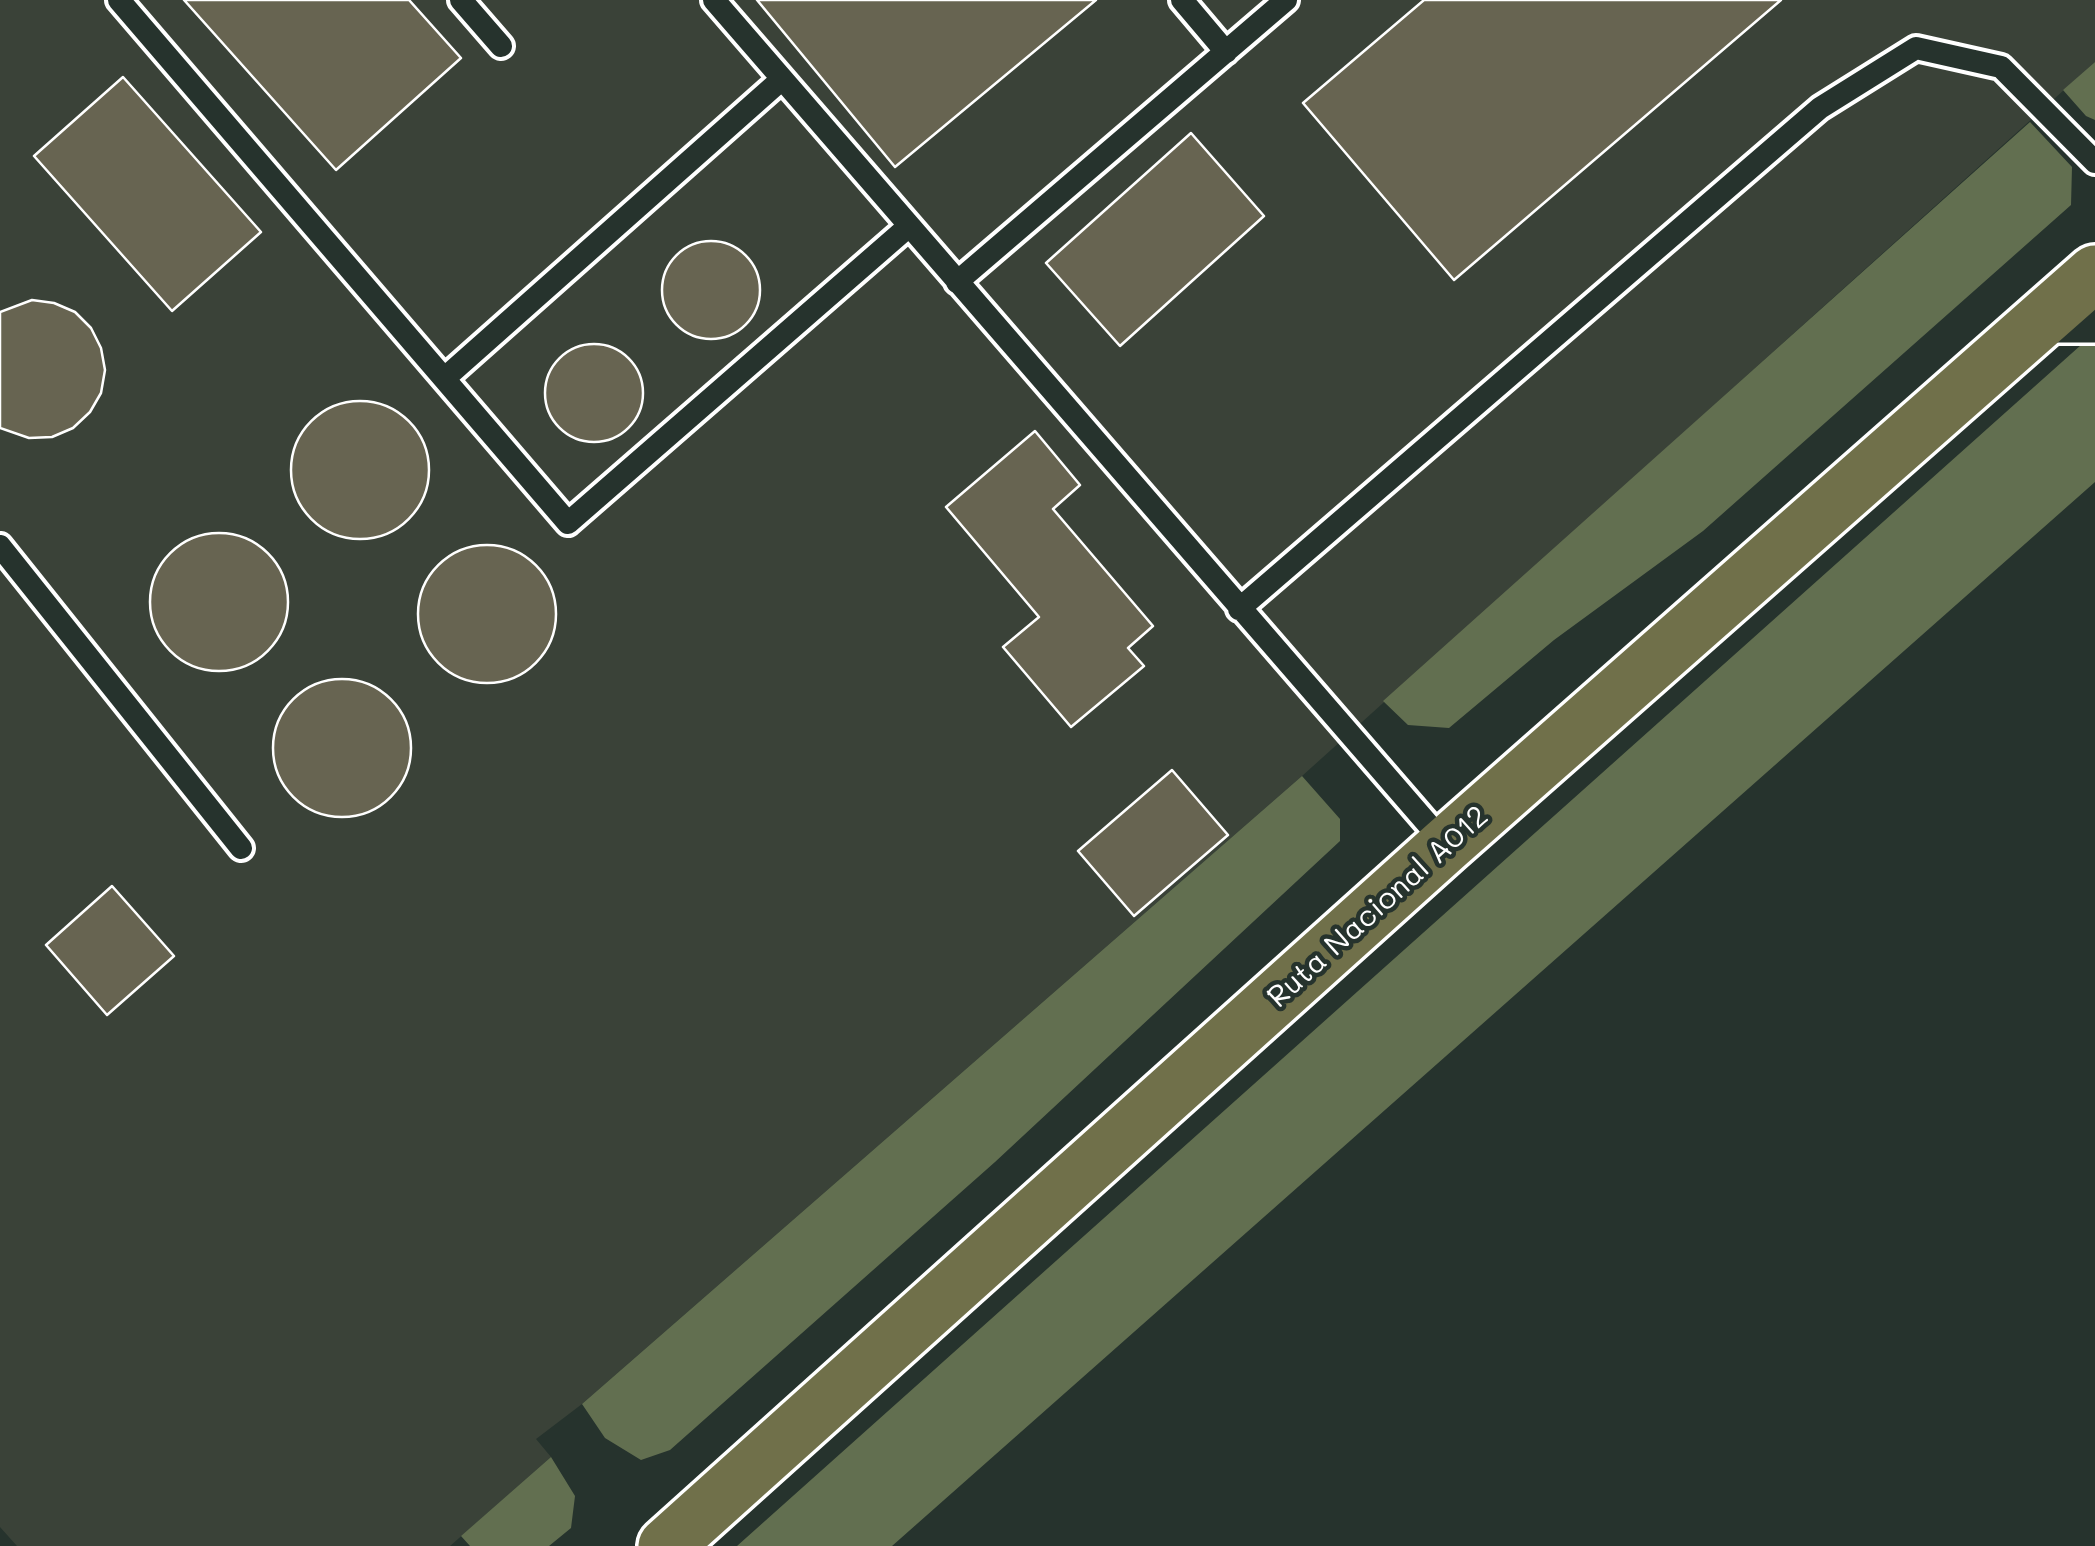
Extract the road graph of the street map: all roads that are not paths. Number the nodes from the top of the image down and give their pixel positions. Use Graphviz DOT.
graph roads {
  1 [pos="119,0"];
  2 [pos="461,0"];
  3 [pos="714,0"];
  4 [pos="1182,0"];
  5 [pos="1286,0"];
  6 [pos="501,46"];
  7 [pos="1226,52"];
  8 [pos="782,79"];
  9 [pos="2095,162"];
  10 [pos="909,226"];
  11 [pos="2095,273"];
  12 [pos="957,282"];
  13 [pos="2069,320"];
  14 [pos="446,378"];
  15 [pos="0,546"];
  16 [pos="1240,609"];
  17 [pos="1446,845"];
  18 [pos="241,848"];
  19 [pos="666,1546"];
  1 -- 14 [label="lane"];
  2 -- 6 [label="lane"];
  3 -- 8 [label="lane"];
  4 -- 7 [label="lane"];
  5 -- 7 [label="lane"];
  7 -- 12 [label="lane"];
  8 -- 10 [label="lane"];
  8 -- 14 [label="lane"];
  9 -- 16 [label="lane"];
  10 -- 12 [label="lane"];
  10 -- 14 [label="lane"];
  11 -- 13 [label="highway, Ruta Nacional A012"];
  12 -- 16 [label="lane"];
  13 -- 17 [label="highway, Ruta Nacional A012"];
  15 -- 18 [label="lane"];
  16 -- 17 [label="lane"];
  17 -- 19 [label="highway, Ruta Nacional A012"];
}
